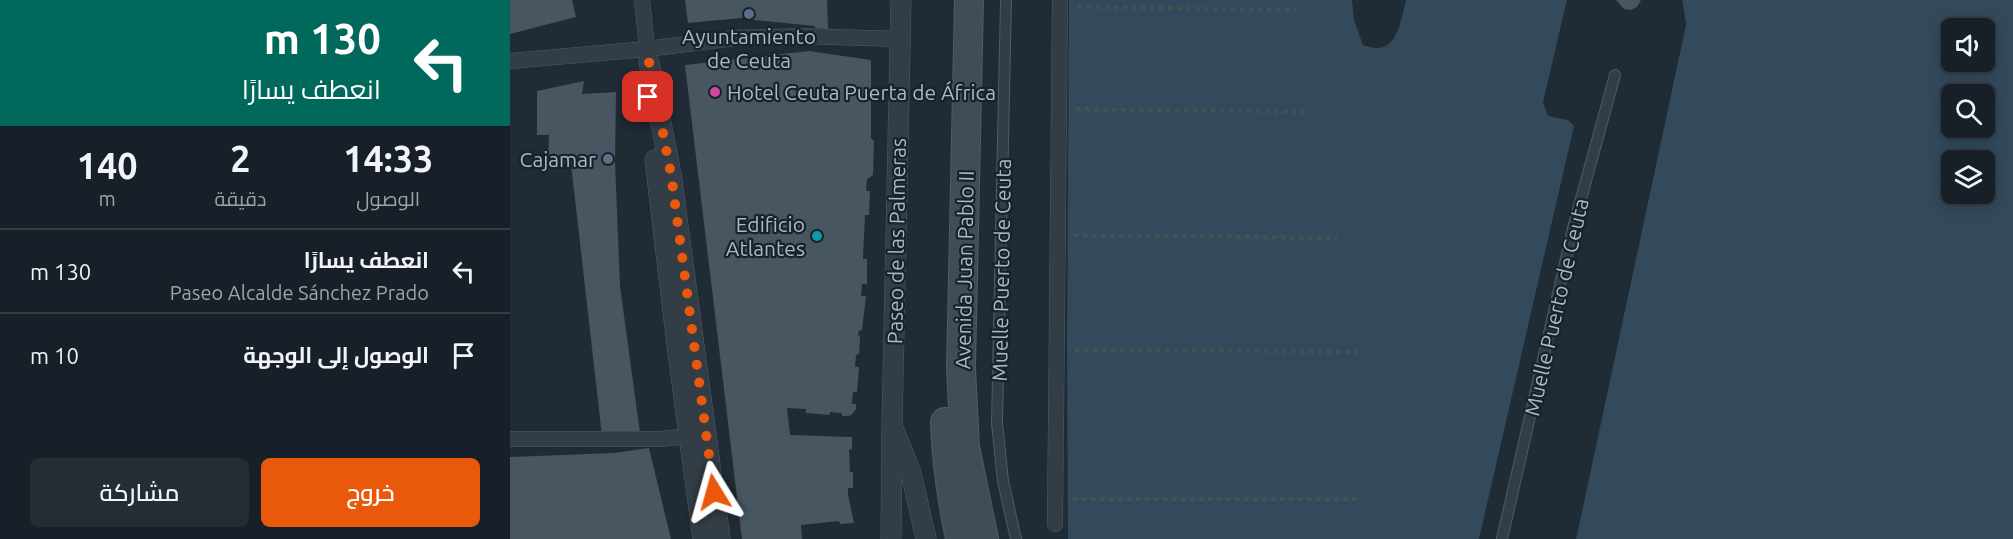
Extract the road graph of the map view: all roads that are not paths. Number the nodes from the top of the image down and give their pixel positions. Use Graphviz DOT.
graph roads {
  1 [pos="642,0"];
  2 [pos="901,0"];
  3 [pos="953,0"];
  4 [pos="969,0"];
  5 [pos="1006,0"];
  6 [pos="1065,4"];
  7 [pos="901,39"];
  8 [pos="648,55"];
  9 [pos="510,62"];
  10 [pos="1616,75"];
  11 [pos="892,425"];
  12 [pos="689,436"];
  13 [pos="510,439"];
  14 [pos="912,473"];
  15 [pos="891,481"];
  16 [pos="1055,524"];
  17 [pos="703,539"];
  18 [pos="720,539"];
  19 [pos="891,539"];
  20 [pos="926,539"];
  21 [pos="960,539"];
  22 [pos="984,539"];
  23 [pos="1016,539"];
  24 [pos="1502,539"];
  1 -- 8 [label="street"];
  2 -- 7 [label="street, Paseo de las Palmeras"];
  3 -- 21 [label="main road, Avenida Juan Pablo II"];
  4 -- 22 [label="main road, Avenida Juan Pablo II"];
  5 -- 23 [label="lane, Muelle Puerto de Ceuta"];
  6 -- 16 [label="street"];
  7 -- 8 [label="street"];
  7 -- 11 [label="street, Paseo de las Palmeras"];
  8 -- 9 [label="street"];
  8 -- 12 [label="street"];
  8 -- 18 [label="street"];
  10 -- 24 [label="lane, Muelle Puerto de Ceuta"];
  11 -- 14 [label="street"];
  11 -- 15 [label="street, Paseo de las Palmeras"];
  12 -- 13 [label="street"];
  12 -- 17 [label="street"];
  14 -- 15 [label="street"];
  14 -- 20 [label="street"];
  15 -- 19 [label="street, Paseo de las Palmeras"];
}
